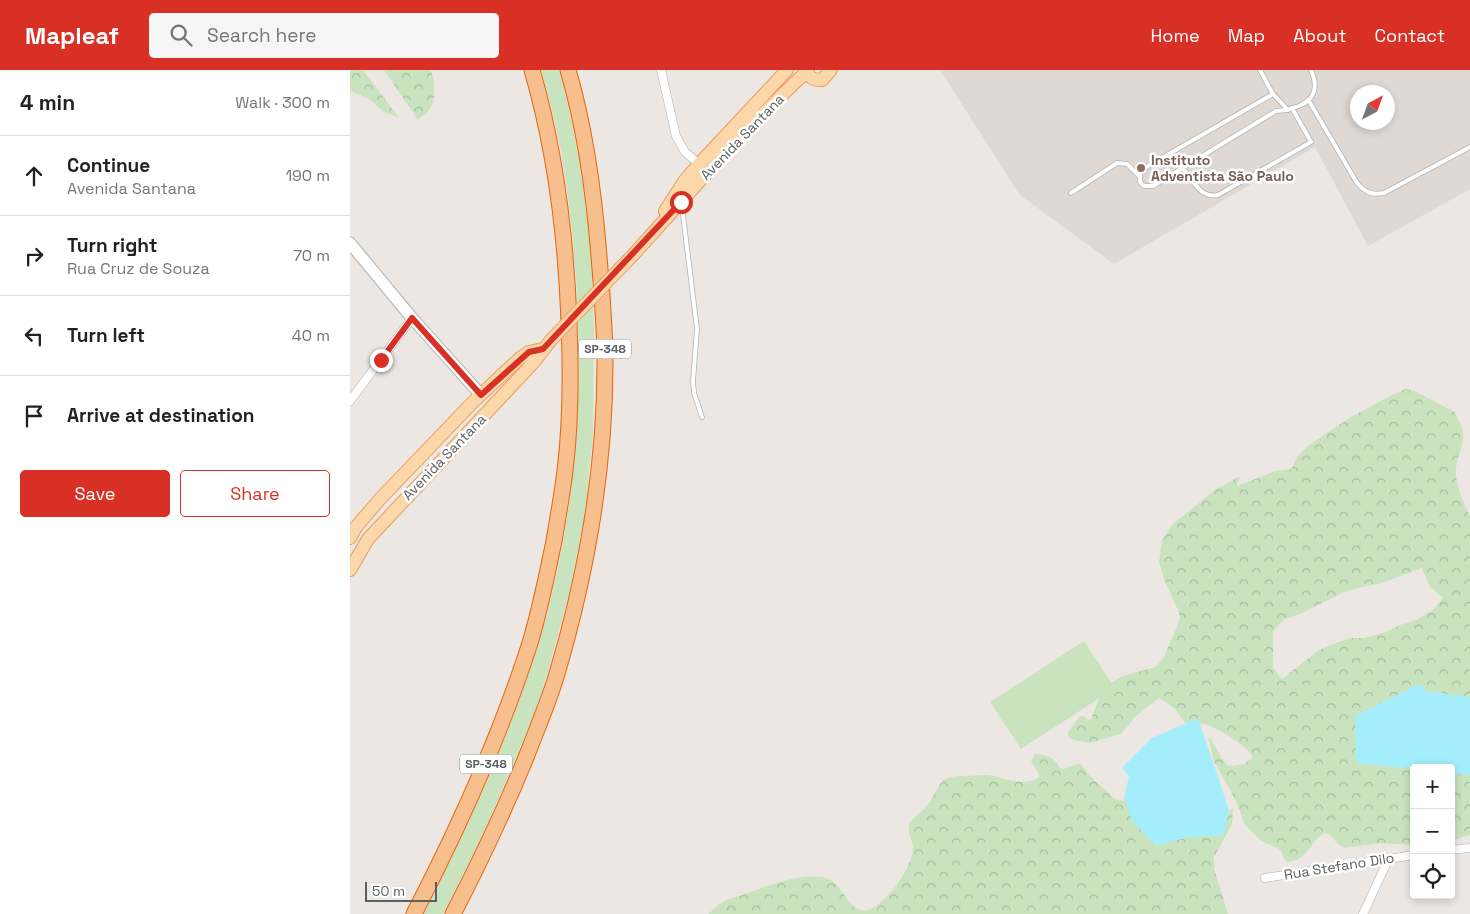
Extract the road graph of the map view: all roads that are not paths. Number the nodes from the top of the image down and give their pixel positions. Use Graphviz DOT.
graph roads {
  1 [pos="532,70"];
  2 [pos="568,70"];
  3 [pos="661,70"];
  4 [pos="788,70"];
  5 [pos="807,70"];
  6 [pos="831,70"];
  7 [pos="1260,70"];
  8 [pos="1311,70"];
  9 [pos="1272,94"];
  10 [pos="1309,101"];
  11 [pos="1290,109"];
  12 [pos="1470,147"];
  13 [pos="699,164"];
  14 [pos="1183,168"];
  15 [pos="1139,176"];
  16 [pos="1071,193"];
  17 [pos="681,202"];
  18 [pos="657,227"];
  19 [pos="350,243"];
  20 [pos="412,318"];
  21 [pos="547,345"];
  22 [pos="481,395"];
  23 [pos="350,401"];
  24 [pos="702,417"];
  25 [pos="350,538"];
  26 [pos="350,570"];
  27 [pos="1470,848"];
  28 [pos="1455,850"];
  29 [pos="1410,855"];
  30 [pos="1389,858"];
  31 [pos="1265,878"];
  32 [pos="414,914"];
  33 [pos="453,914"];
  34 [pos="1363,914"];
  1 -- 32 [label="highway, SP-348"];
  2 -- 33 [label="highway, SP-348"];
  3 -- 13 [label="street"];
  4 -- 13 [label="main road, Avenida Santana"];
  5 -- 6 [label="main road"];
  5 -- 17 [label="main road, Avenida Santana"];
  7 -- 9 [label="lane"];
  8 -- 10 [label="lane"];
  9 -- 11 [label="lane"];
  9 -- 15 [label="lane"];
  10 -- 11 [label="lane"];
  10 -- 12 [label="lane"];
  11 -- 14 [label="lane"];
  11 -- 14 [label="lane"];
  13 -- 18 [label="main road, Avenida Santana"];
  14 -- 15 [label="lane"];
  15 -- 16 [label="lane"];
  17 -- 18 [label="main road, Avenida Santana"];
  17 -- 24 [label="lane"];
  18 -- 21 [label="main road, Avenida Santana, bridge"];
  19 -- 20 [label="street"];
  20 -- 22 [label="street"];
  20 -- 23 [label="street"];
  21 -- 22 [label="main road, Avenida Santana"];
  21 -- 26 [label="main road, Avenida Santana"];
  22 -- 25 [label="main road, Avenida Santana"];
  27 -- 28 [label="street"];
  29 -- 30 [label="street, Rua Stefano Dilo"];
  30 -- 31 [label="street, Rua Stefano Dilo"];
  30 -- 34 [label="street"];
}
